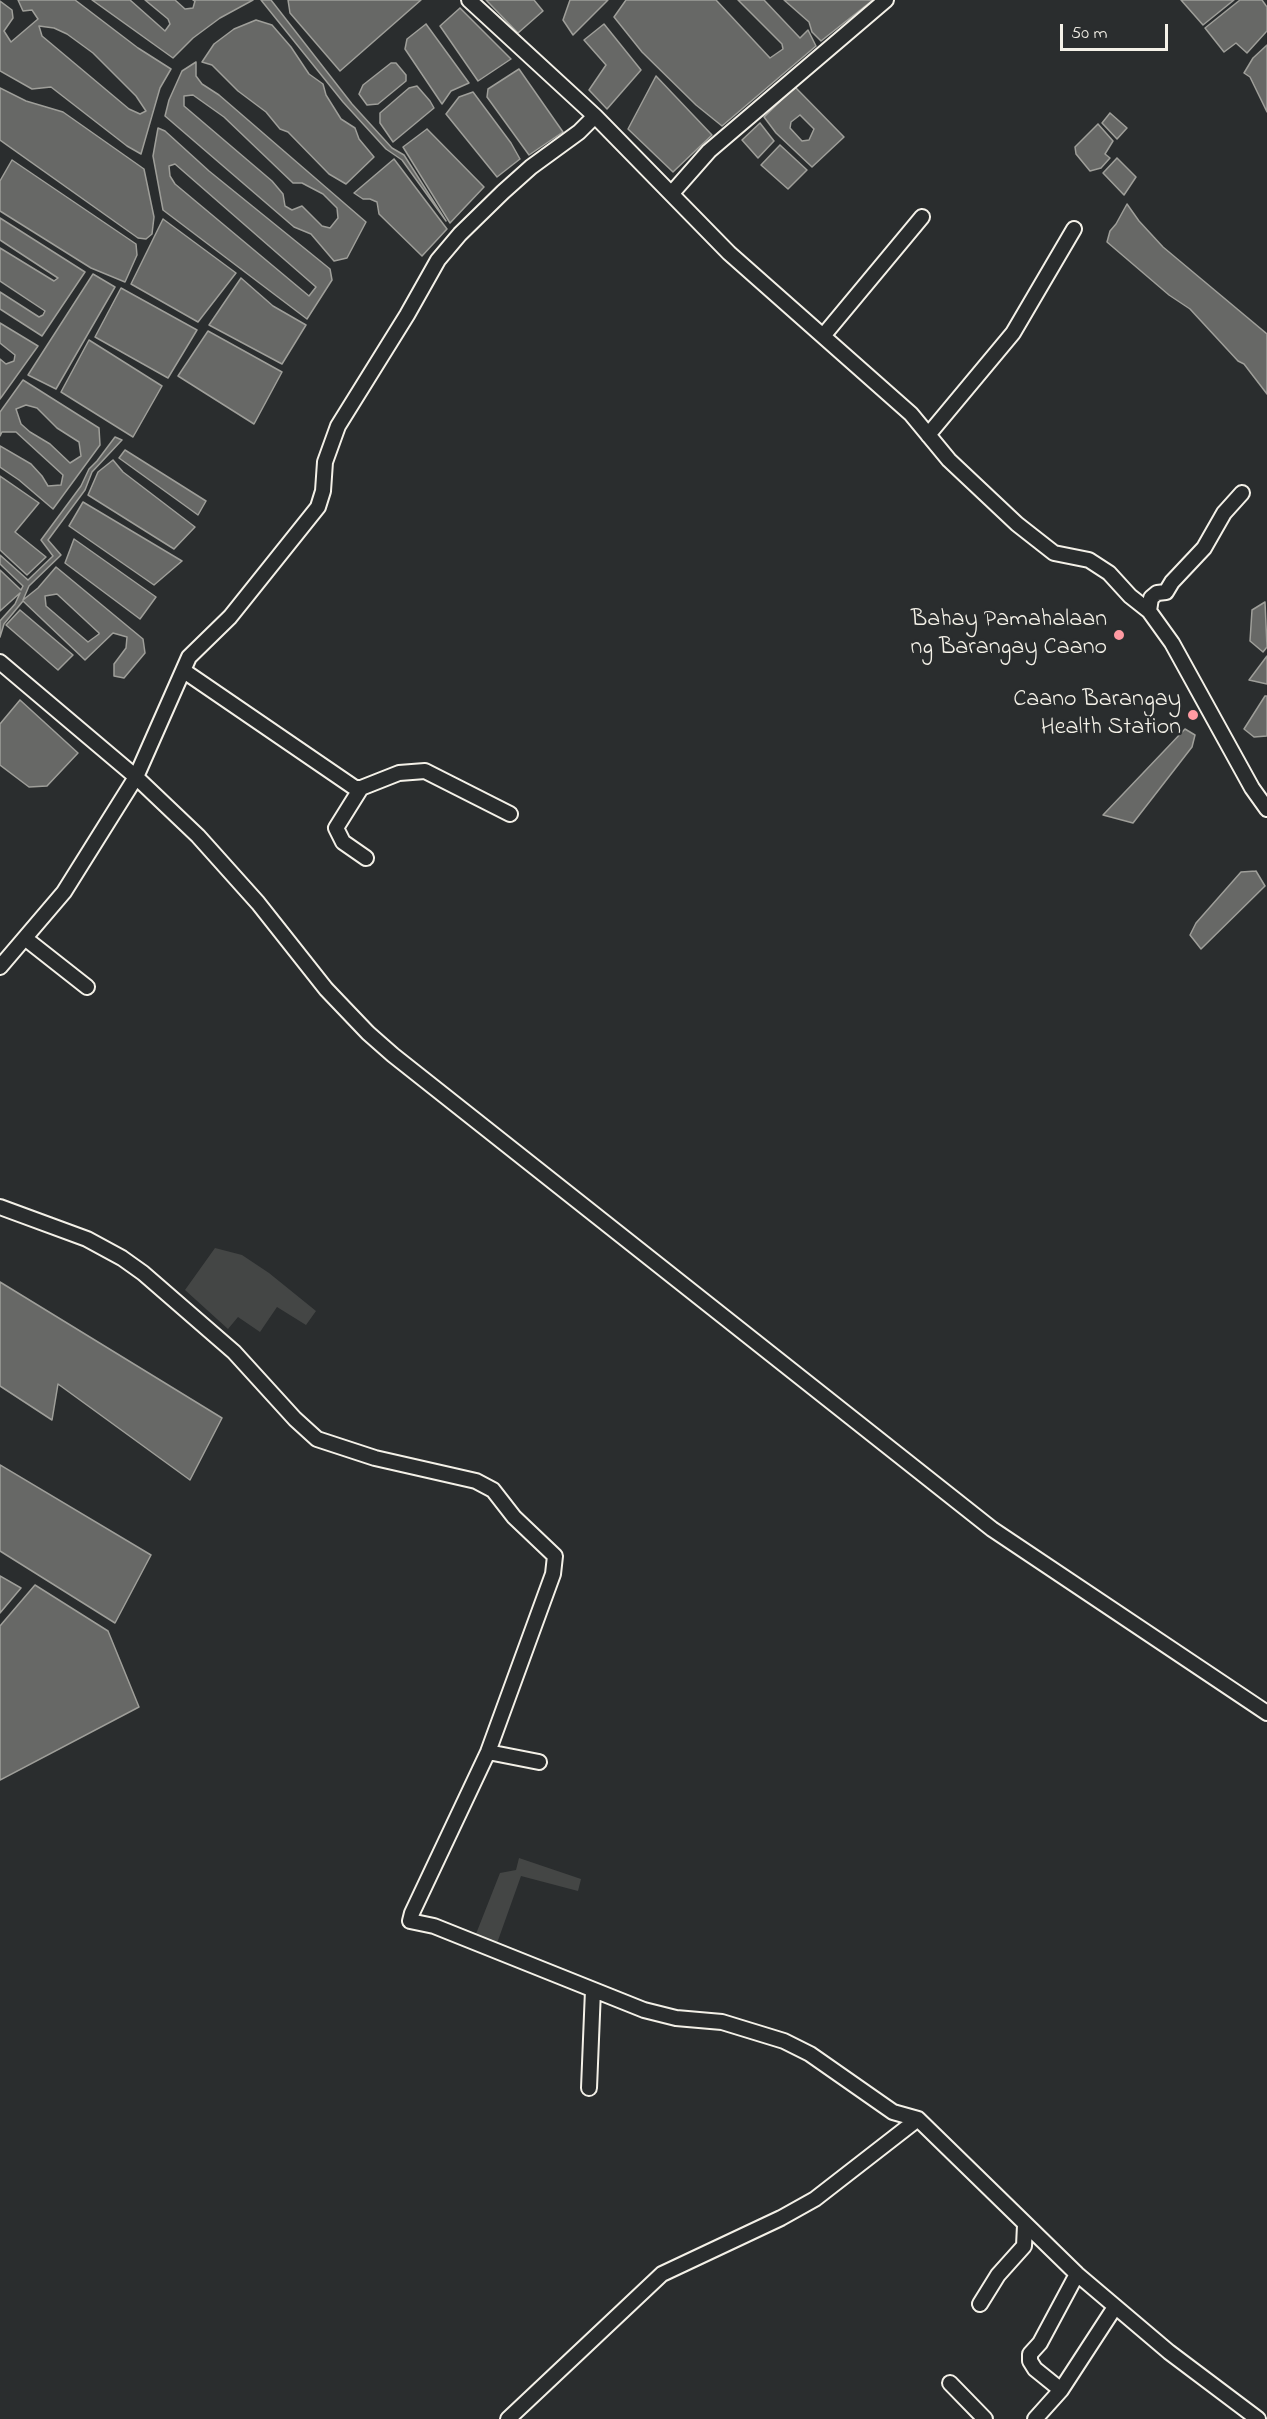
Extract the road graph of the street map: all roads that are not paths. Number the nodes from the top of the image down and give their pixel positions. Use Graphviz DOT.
graph roads {
  1 [pos="469,0"];
  2 [pos="886,0"];
  3 [pos="594,116"];
  4 [pos="672,193"];
  5 [pos="922,217"];
  6 [pos="1074,229"];
  7 [pos="823,336"];
  8 [pos="928,435"];
  9 [pos="1242,494"];
  10 [pos="1149,610"];
  11 [pos="0,662"];
  12 [pos="184,671"];
  13 [pos="136,777"];
  14 [pos="361,788"];
  15 [pos="1267,809"];
  16 [pos="510,814"];
  17 [pos="366,858"];
  18 [pos="26,939"];
  19 [pos="0,967"];
  20 [pos="87,987"];
  21 [pos="0,1207"];
  22 [pos="1267,1713"];
  23 [pos="488,1752"];
  24 [pos="539,1762"];
  25 [pos="593,1990"];
  26 [pos="589,2088"];
  27 [pos="918,2119"];
  28 [pos="1025,2225"];
  29 [pos="1077,2274"];
  30 [pos="980,2304"];
  31 [pos="1115,2307"];
  32 [pos="951,2383"];
  33 [pos="1061,2390"];
  34 [pos="508,2419"];
  35 [pos="985,2419"];
  36 [pos="1035,2419"];
  37 [pos="1258,2419"];
  1 -- 3 [label="street"];
  2 -- 4 [label="street"];
  3 -- 4 [label="street"];
  3 -- 12 [label="street"];
  4 -- 7 [label="street"];
  5 -- 7 [label="street"];
  6 -- 8 [label="street"];
  7 -- 8 [label="street"];
  8 -- 10 [label="street"];
  9 -- 10 [label="street"];
  10 -- 15 [label="street"];
  11 -- 13 [label="street"];
  12 -- 13 [label="street"];
  12 -- 14 [label="street"];
  13 -- 18 [label="street"];
  13 -- 22 [label="street"];
  14 -- 16 [label="street"];
  14 -- 17 [label="street"];
  18 -- 19 [label="street"];
  18 -- 20 [label="street"];
  21 -- 23 [label="street"];
  23 -- 24 [label="street"];
  23 -- 25 [label="street"];
  25 -- 26 [label="street"];
  25 -- 27 [label="street"];
  27 -- 28 [label="street"];
  27 -- 34 [label="street"];
  28 -- 29 [label="street"];
  28 -- 30 [label="street"];
  29 -- 31 [label="street"];
  29 -- 33 [label="street"];
  31 -- 33 [label="street"];
  31 -- 37 [label="street"];
  32 -- 35 [label="street"];
  33 -- 36 [label="street"];
}
